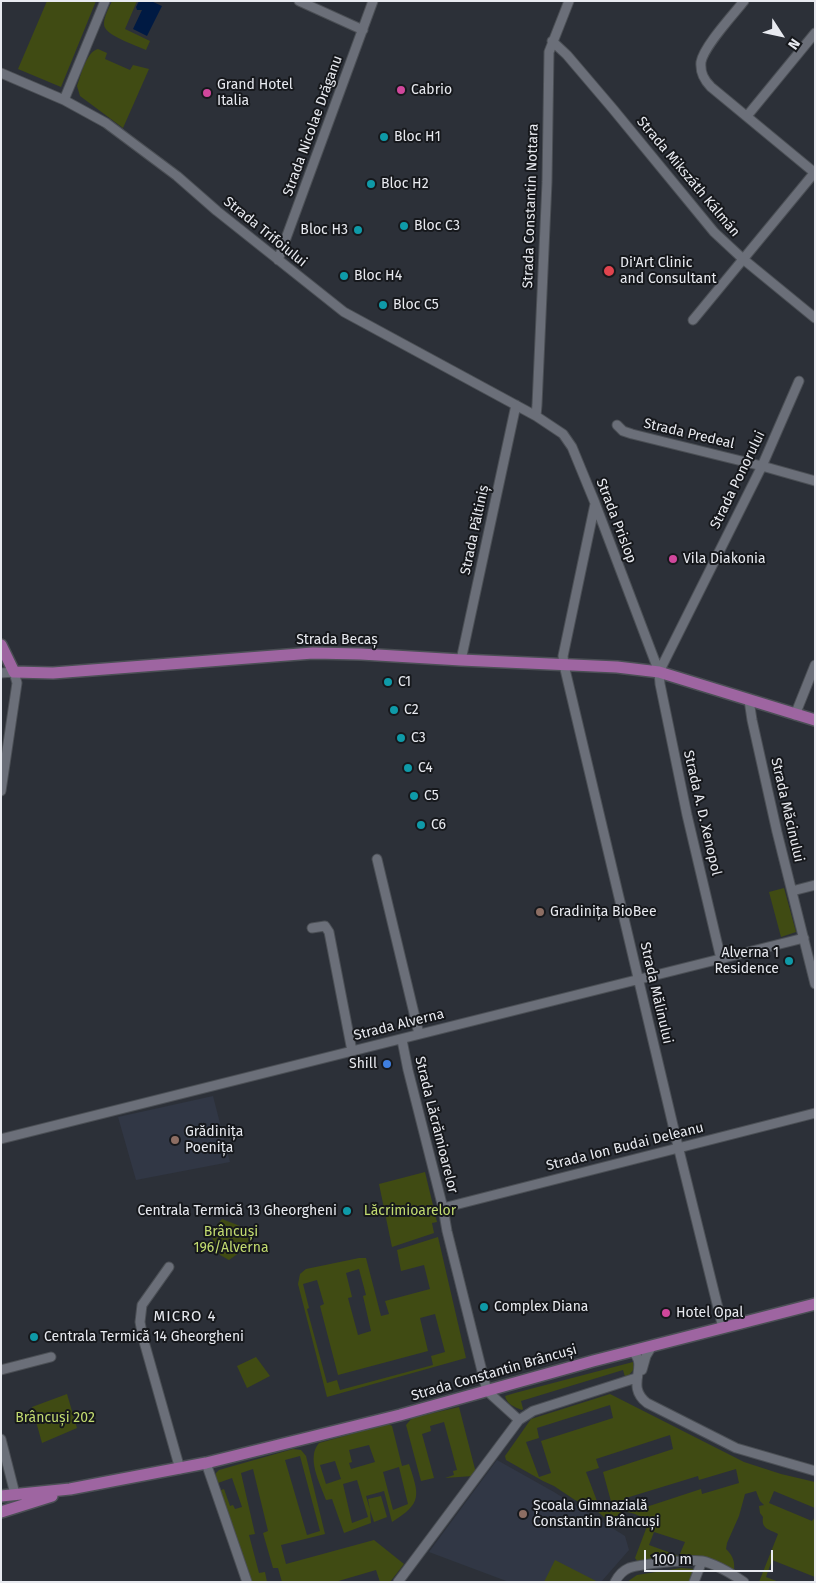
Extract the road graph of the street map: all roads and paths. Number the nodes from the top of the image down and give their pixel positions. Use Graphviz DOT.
graph roads {
  1 [pos="105,1"];
  2 [pos="299,1"];
  3 [pos="373,1"];
  4 [pos="569,1"];
  5 [pos="744,1"];
  6 [pos="363,30"];
  7 [pos="815,34"];
  8 [pos="552,41"];
  9 [pos="1,72"];
  10 [pos="64,100"];
  11 [pos="747,116"];
  12 [pos="815,172"];
  13 [pos="743,259"];
  14 [pos="278,260"];
  15 [pos="815,318"];
  16 [pos="693,320"];
  17 [pos="799,381"];
  18 [pos="516,405"];
  19 [pos="536,416"];
  20 [pos="616,425"];
  21 [pos="762,466"];
  22 [pos="815,481"];
  23 [pos="595,503"];
  24 [pos="1,645"];
  25 [pos="461,660"];
  26 [pos="564,665"];
  27 [pos="815,665"];
  28 [pos="14,672"];
  29 [pos="659,672"];
  30 [pos="1,673"];
  31 [pos="749,700"];
  32 [pos="795,715"];
  33 [pos="815,720"];
  34 [pos="1,791"];
  35 [pos="377,859"];
  36 [pos="815,885"];
  37 [pos="792,891"];
  38 [pos="312,928"];
  39 [pos="804,938"];
  40 [pos="721,959"];
  41 [pos="638,980"];
  42 [pos="815,984"];
  43 [pos="419,1034"];
  44 [pos="402,1040"];
  45 [pos="352,1051"];
  46 [pos="815,1113"];
  47 [pos="1,1139"];
  48 [pos="679,1148"];
  49 [pos="443,1208"];
  50 [pos="169,1266"];
  51 [pos="815,1304"];
  52 [pos="723,1328"];
  53 [pos="652,1346"];
  54 [pos="632,1351"];
  55 [pos="51,1357"];
  56 [pos="1,1370"];
  57 [pos="636,1378"];
  58 [pos="487,1391"];
  59 [pos="519,1420"];
  60 [pos="1,1439"];
  61 [pos="206,1463"];
  62 [pos="180,1469"];
  63 [pos="815,1472"];
  64 [pos="70,1489"];
  65 [pos="15,1494"];
  66 [pos="1,1496"];
  67 [pos="1,1512"];
  68 [pos="702,1561"];
  69 [pos="247,1582"];
  70 [pos="398,1582"];
  71 [pos="615,1582"];
  72 [pos="694,1582"];
  73 [pos="744,1582"];
  1 -- 10 [label="street"];
  2 -- 6 [label="street"];
  3 -- 6 [label="street, Strada Nicolae Drăganu"];
  4 -- 8 [label="street, Strada Constantin Nottara"];
  5 -- 11 [label="street"];
  6 -- 14 [label="street, Strada Nicolae Drăganu"];
  7 -- 11 [label="street"];
  8 -- 13 [label="street, Strada Mikszáth Kálmán"];
  8 -- 19 [label="street, Strada Constantin Nottara"];
  9 -- 10 [label="street, Strada Trifoiului"];
  10 -- 14 [label="street, Strada Trifoiului"];
  11 -- 12 [label="street"];
  12 -- 13 [label="street"];
  13 -- 15 [label="street, Strada Mikszáth Kálmán"];
  13 -- 16 [label="street"];
  14 -- 18 [label="street, Strada Trifoiului"];
  17 -- 21 [label="street, Strada Ponorului"];
  18 -- 19 [label="street, Strada Prislop"];
  18 -- 25 [label="street, Strada Păltiniș"];
  19 -- 23 [label="street, Strada Prislop"];
  20 -- 21 [label="street, Strada Predeal"];
  21 -- 22 [label="street, Strada Predeal"];
  21 -- 29 [label="street, Strada Ponorului"];
  23 -- 26 [label="street, Strada Mălinului"];
  23 -- 29 [label="street, Strada Prislop"];
  24 -- 28 [label="main road"];
  25 -- 26 [label="main road, Strada Becaș"];
  25 -- 28 [label="main road, Strada Becaș"];
  26 -- 29 [label="main road, Strada Becaș"];
  26 -- 41 [label="street, Strada Mălinului"];
  27 -- 32 [label="street"];
  28 -- 30 [label="street"];
  28 -- 34 [label="street"];
  29 -- 31 [label="main road, Strada Becaș"];
  29 -- 40 [label="street, Strada A. D. Xenopol"];
  31 -- 32 [label="main road, Strada Becaș"];
  31 -- 37 [label="street, Strada Măcinului"];
  32 -- 33 [label="main road, Strada Becaș"];
  35 -- 43 [label="street"];
  36 -- 37 [label="street"];
  37 -- 39 [label="street, Strada Măcinului"];
  38 -- 45 [label="street"];
  39 -- 40 [label="street, Strada Alverna"];
  39 -- 42 [label="street, Strada Măcinului"];
  40 -- 41 [label="street, Strada Alverna"];
  41 -- 43 [label="street, Strada Alverna"];
  41 -- 48 [label="street, Strada Mălinului"];
  43 -- 44 [label="street, Strada Alverna"];
  44 -- 45 [label="street, Strada Alverna"];
  44 -- 49 [label="street, Strada Lăcrămioarelor"];
  45 -- 47 [label="street, Strada Alverna"];
  46 -- 48 [label="street, Strada Ion Budai Deleanu"];
  48 -- 49 [label="street, Strada Ion Budai Deleanu"];
  48 -- 52 [label="street, Strada Mălinului"];
  49 -- 58 [label="street, Strada Lăcrămioarelor"];
  50 -- 62 [label="street"];
  51 -- 52 [label="main road, Strada Constantin Brâncuși"];
  52 -- 53 [label="main road, Strada Constantin Brâncuși"];
  53 -- 54 [label="main road, Strada Constantin Brâncuși"];
  53 -- 57 [label="street"];
  54 -- 57 [label="street"];
  54 -- 58 [label="main road, Strada Constantin Brâncuși"];
  55 -- 56 [label="street"];
  57 -- 59 [label="street"];
  57 -- 63 [label="street"];
  58 -- 59 [label="street"];
  58 -- 61 [label="main road, Strada Constantin Brâncuși"];
  59 -- 70 [label="street"];
  60 -- 65 [label="street"];
  61 -- 62 [label="main road, Strada Constantin Brâncuși"];
  61 -- 69 [label="street"];
  62 -- 64 [label="main road, Strada Constantin Brâncuși"];
  64 -- 65 [label="main road, Strada Constantin Brâncuși"];
  64 -- 67 [label="main road"];
  65 -- 66 [label="main road, Strada Constantin Brâncuși"];
  68 -- 71 [label="street"];
  68 -- 72 [label="street"];
  68 -- 73 [label="street"];
}
